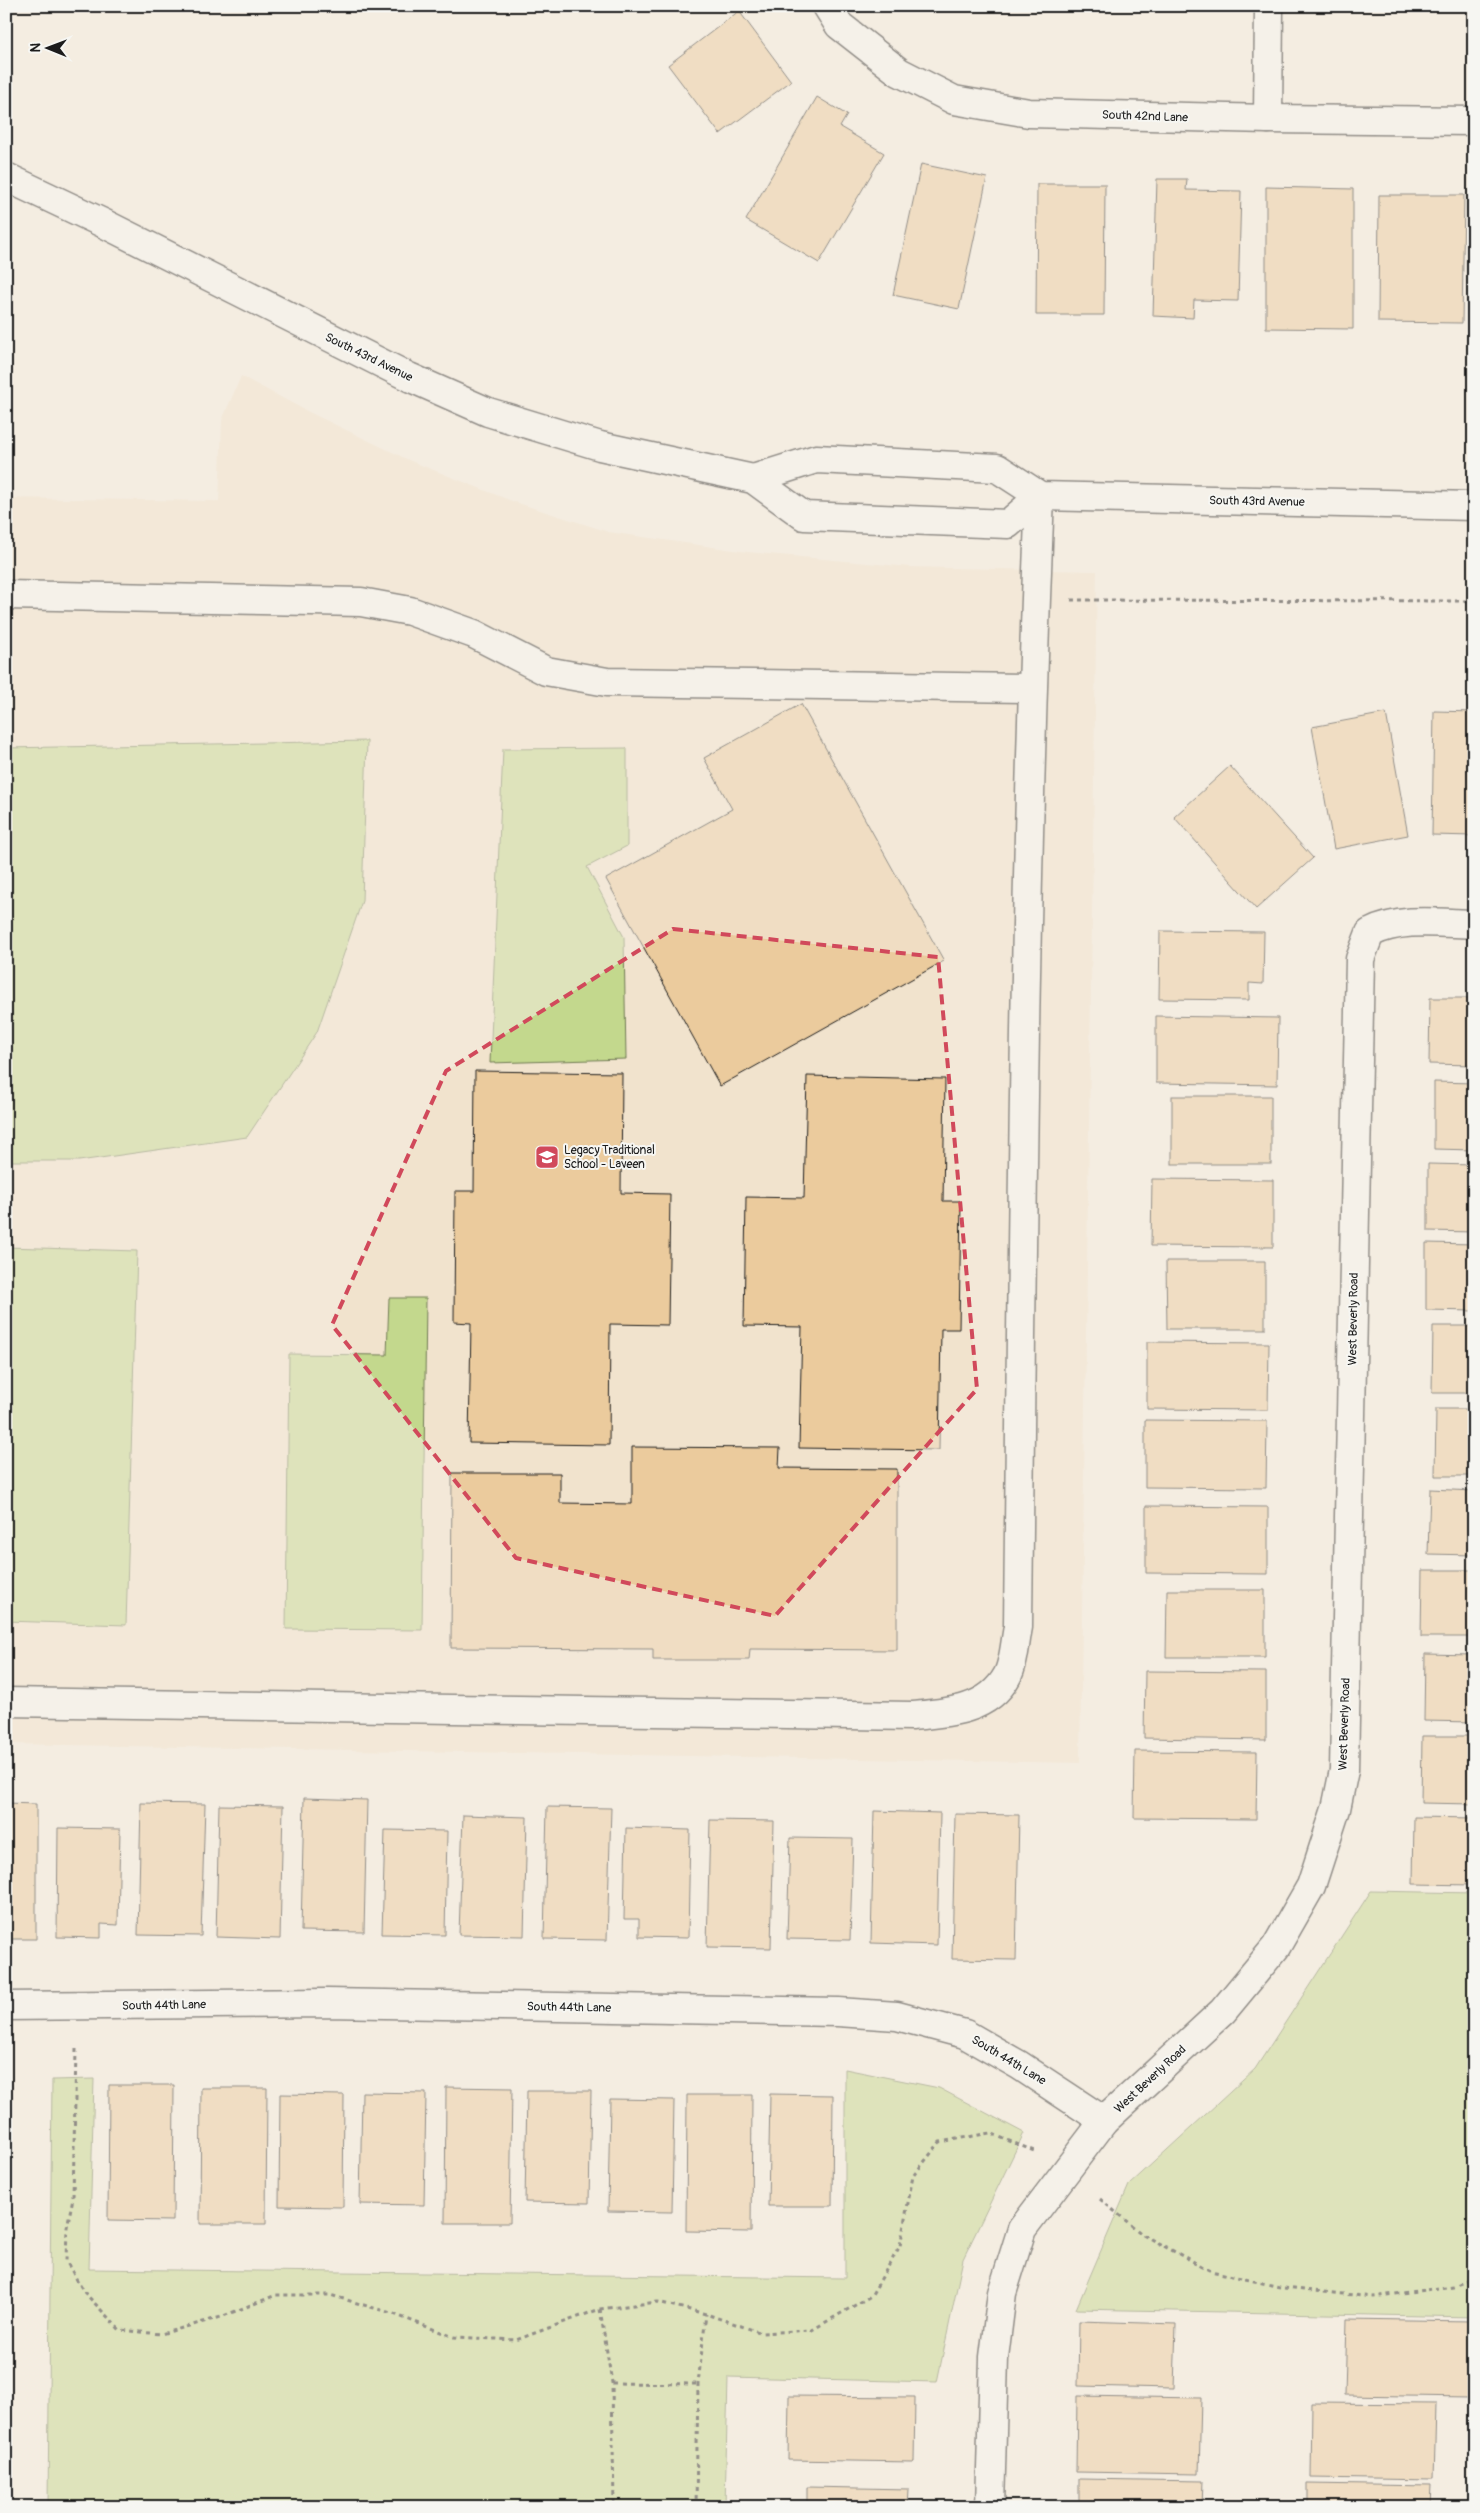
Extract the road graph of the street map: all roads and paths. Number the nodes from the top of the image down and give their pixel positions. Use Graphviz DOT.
graph roads {
  1 [pos="1269,6"];
  2 [pos="833,16"];
  3 [pos="1268,119"];
  4 [pos="1474,121"];
  5 [pos="6,177"];
  6 [pos="753,479"];
  7 [pos="1040,496"];
  8 [pos="1474,506"];
  9 [pos="6,596"];
  10 [pos="1035,600"];
  11 [pos="1474,601"];
  12 [pos="1031,688"];
  13 [pos="1474,924"];
  14 [pos="6,1702"];
  15 [pos="6,2006"];
  16 [pos="76,2049"];
  17 [pos="1104,2121"];
  18 [pos="1034,2151"];
  19 [pos="1100,2199"];
  20 [pos="1474,2279"];
  21 [pos="600,2309"];
  22 [pos="706,2314"];
  23 [pos="612,2383"];
  24 [pos="698,2384"];
  25 [pos="614,2507"];
  26 [pos="696,2507"];
  27 [pos="990,2507"];
  1 -- 3 [label="street"];
  2 -- 3 [label="street, South 42nd Lane"];
  3 -- 4 [label="street, South 42nd Lane"];
  5 -- 6 [label="street, South 43rd Avenue"];
  6 -- 7 [label="street, South 43rd Avenue"];
  6 -- 7 [label="street, South 43rd Avenue"];
  7 -- 8 [label="street, South 43rd Avenue"];
  7 -- 10 [label="street"];
  9 -- 12 [label="street"];
  10 -- 11 [label="path"];
  10 -- 12 [label="street"];
  12 -- 14 [label="street"];
  13 -- 17 [label="street, West Beverly Road"];
  15 -- 17 [label="street, South 44th Lane"];
  16 -- 21 [label="path"];
  17 -- 27 [label="street, West Beverly Road"];
  18 -- 22 [label="path"];
  19 -- 20 [label="path"];
  21 -- 22 [label="path"];
  21 -- 23 [label="path"];
  22 -- 24 [label="path"];
  23 -- 24 [label="path"];
  23 -- 25 [label="path"];
  24 -- 26 [label="path"];
}
